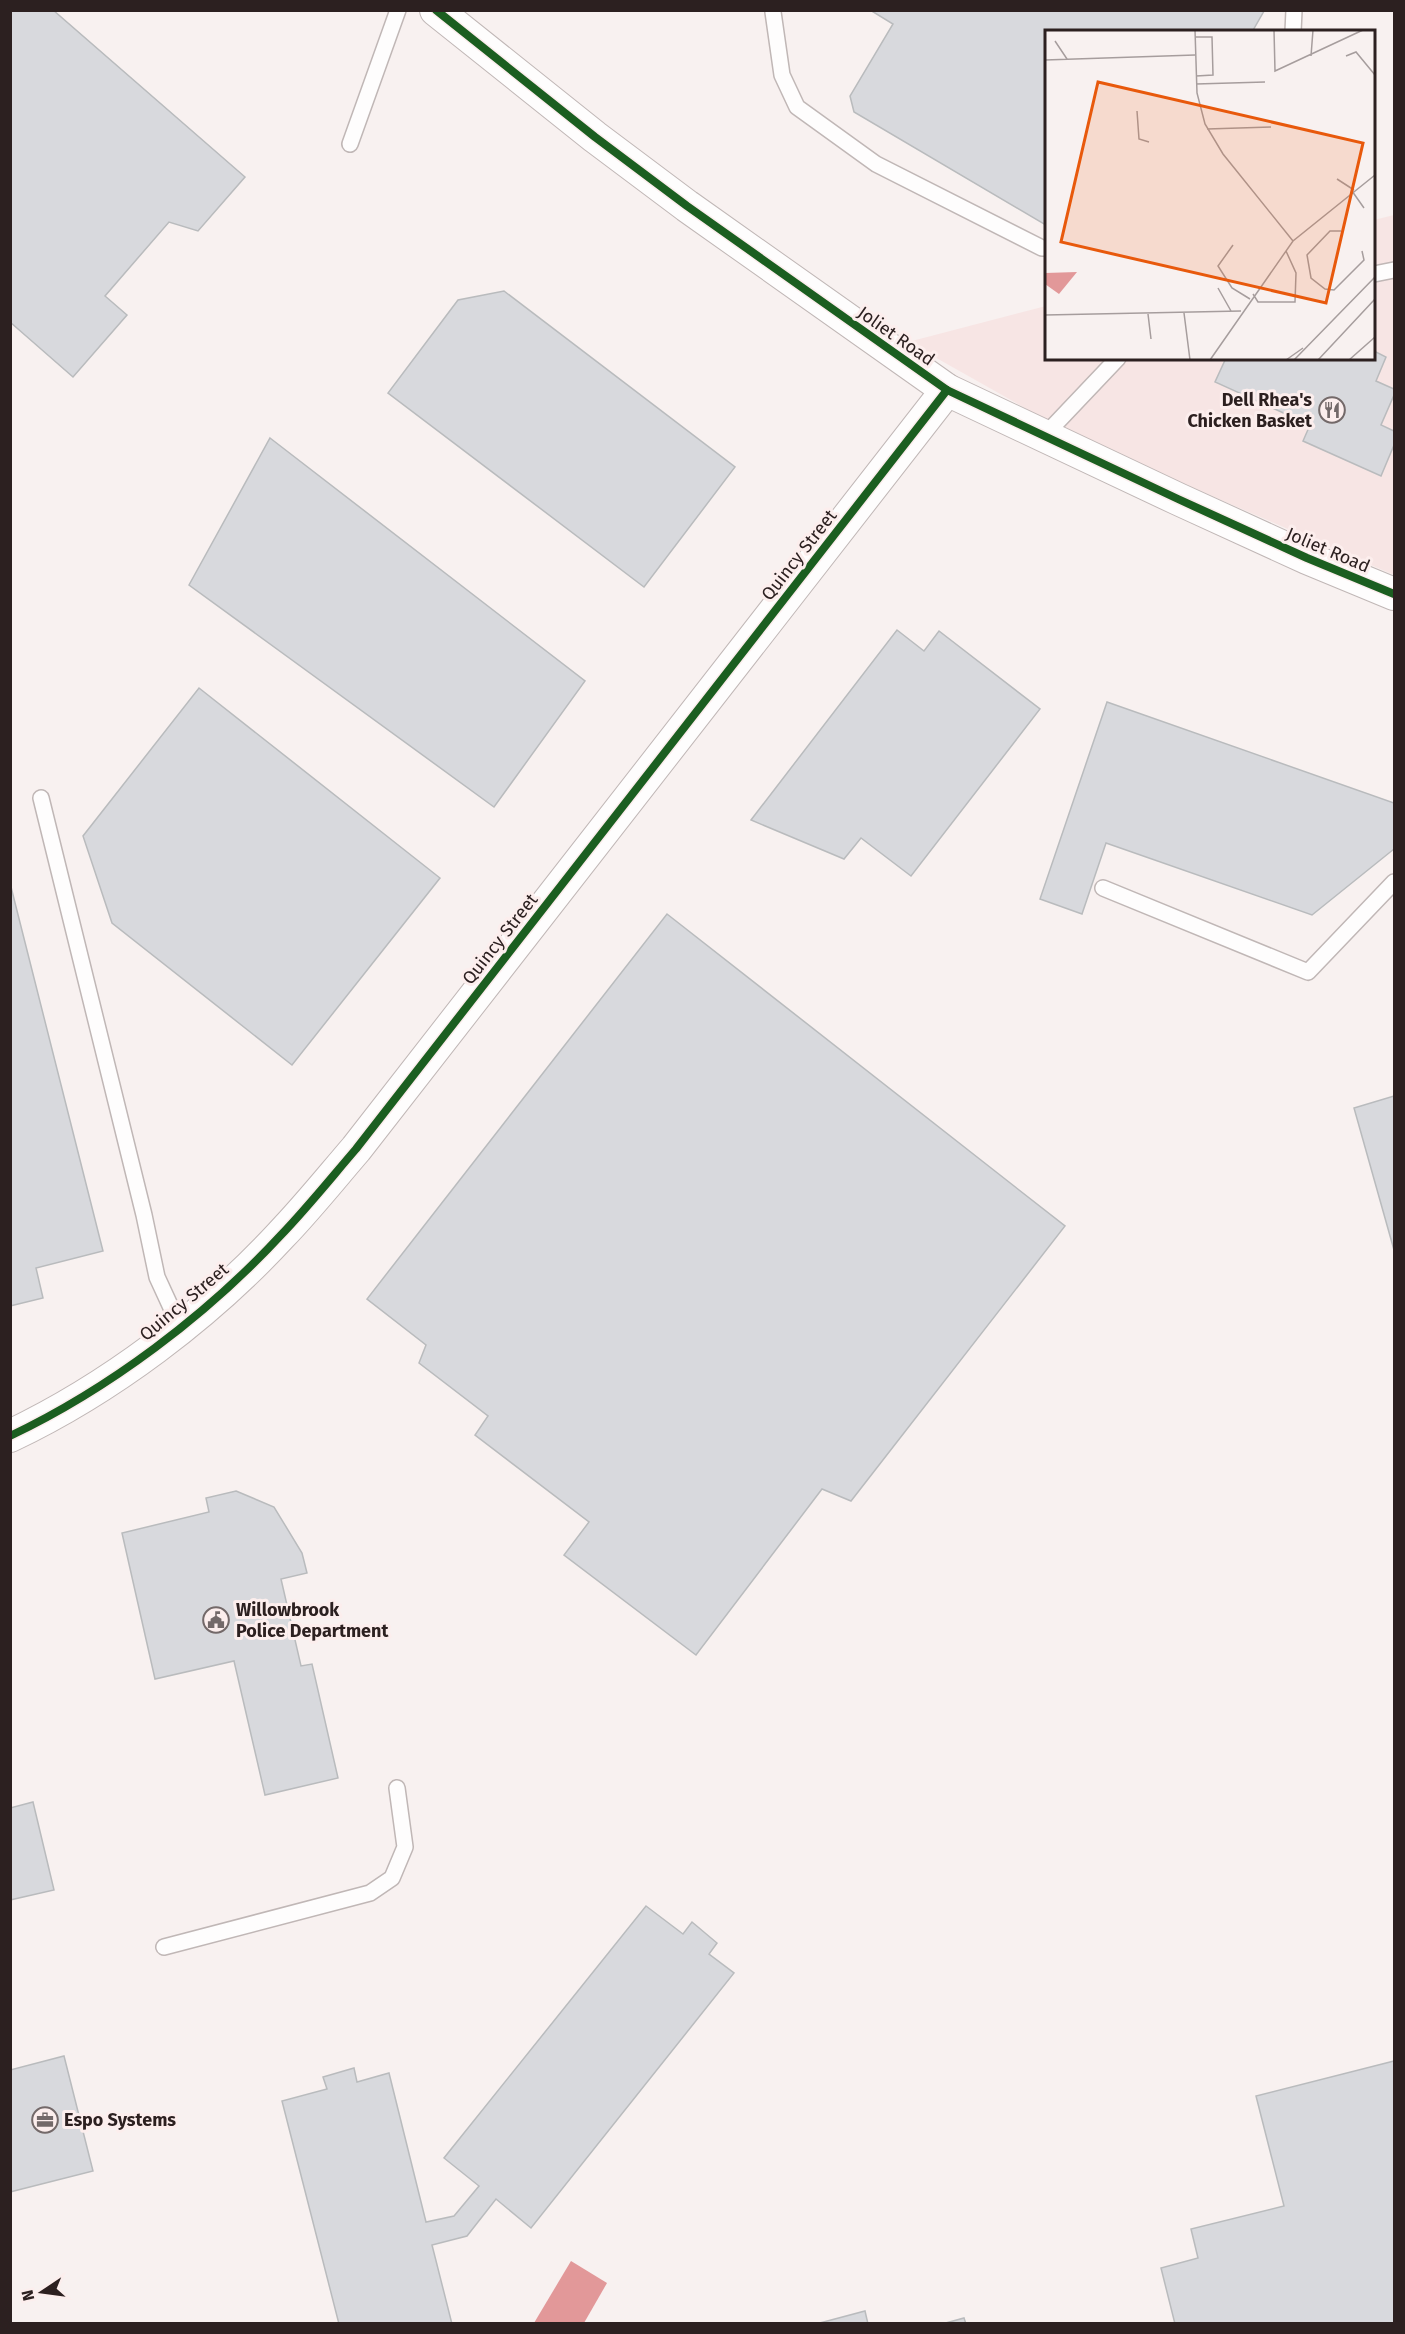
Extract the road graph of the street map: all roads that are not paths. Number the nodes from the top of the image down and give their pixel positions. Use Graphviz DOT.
graph roads {
  1 [pos="398,10"];
  2 [pos="436,10"];
  3 [pos="1294,10"];
  4 [pos="773,12"];
  5 [pos="1293,30"];
  6 [pos="350,144"];
  7 [pos="1045,248"];
  8 [pos="1395,270"];
  9 [pos="1375,274"];
  10 [pos="1116,360"];
  11 [pos="947,390"];
  12 [pos="1044,436"];
  13 [pos="1395,594"];
  14 [pos="41,798"];
  15 [pos="1395,882"];
  16 [pos="1103,888"];
  17 [pos="180,1327"];
  18 [pos="10,1436"];
  19 [pos="397,1788"];
  20 [pos="164,1947"];
  1 -- 6 [label="lane"];
  2 -- 11 [label="street, Joliet Road"];
  3 -- 5 [label="lane"];
  4 -- 7 [label="lane"];
  8 -- 9 [label="lane"];
  10 -- 12 [label="lane"];
  11 -- 12 [label="street, Joliet Road"];
  11 -- 17 [label="street, Quincy Street"];
  12 -- 13 [label="street, Joliet Road"];
  14 -- 17 [label="lane"];
  15 -- 16 [label="lane"];
  17 -- 18 [label="street, Quincy Street"];
  19 -- 20 [label="lane"];
}
